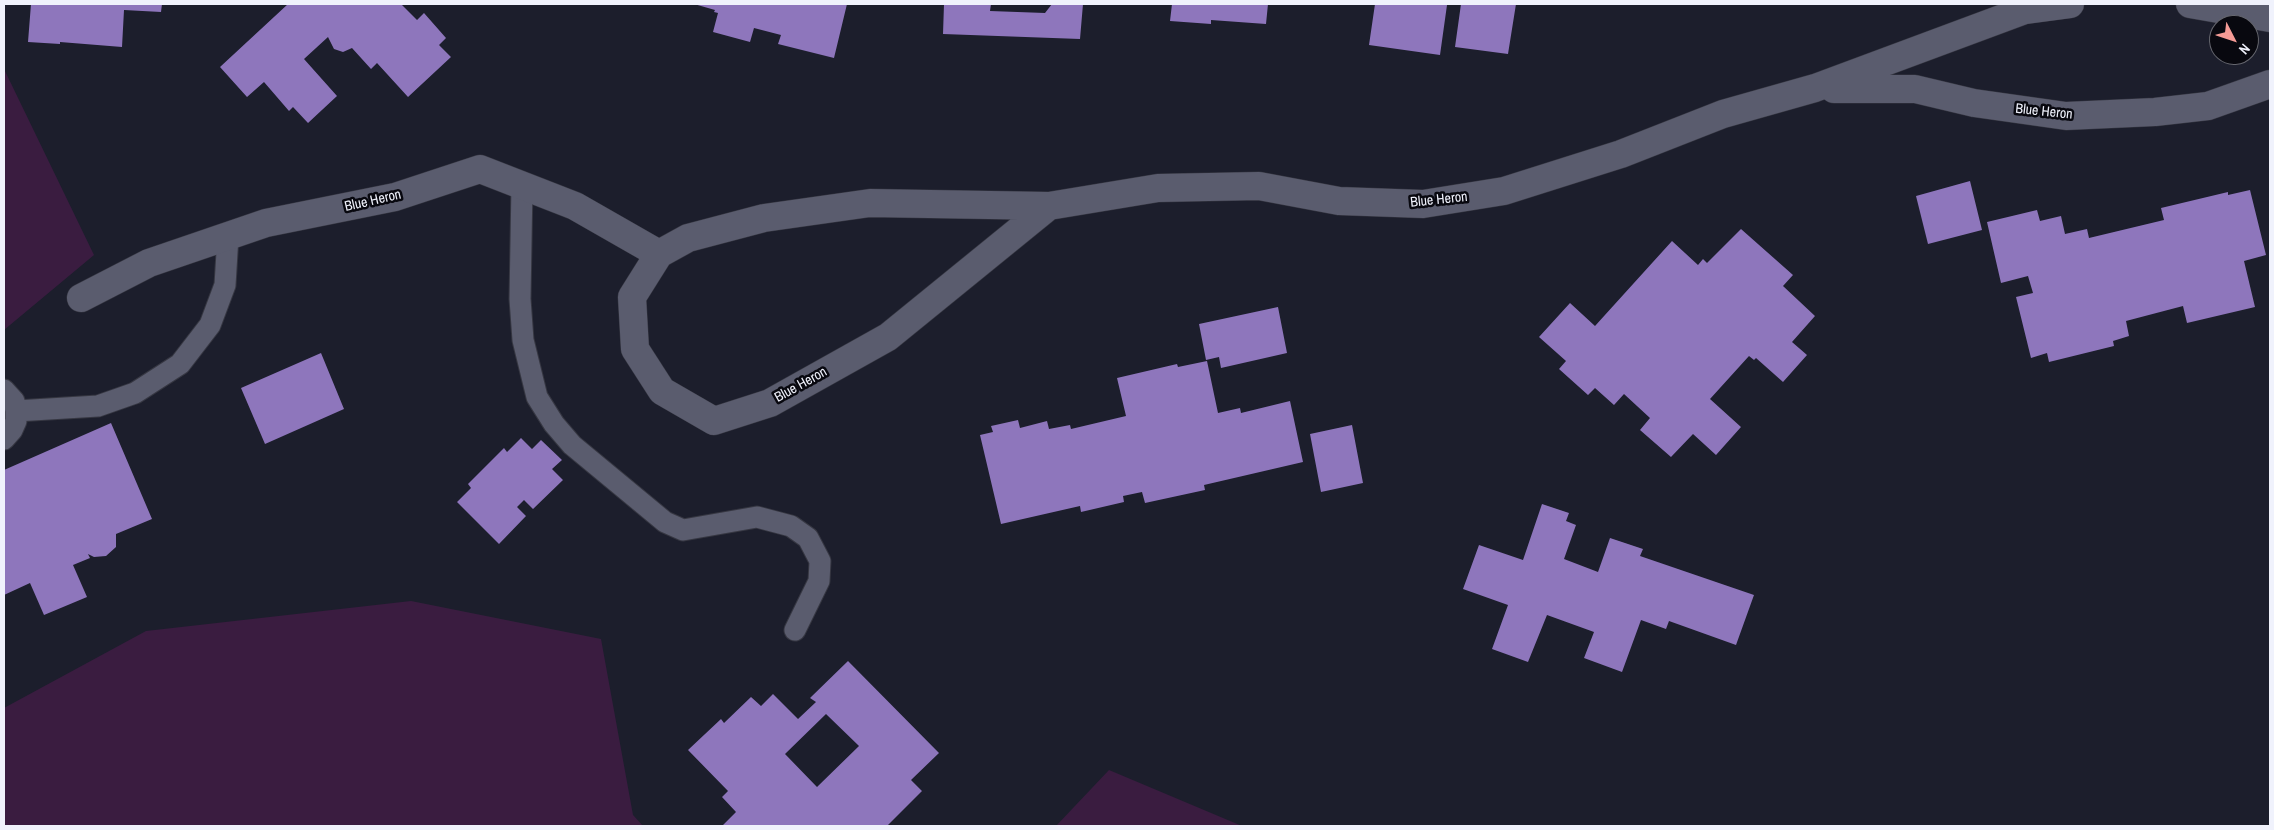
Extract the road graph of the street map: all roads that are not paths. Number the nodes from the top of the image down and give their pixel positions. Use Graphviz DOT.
graph roads {
  1 [pos="2070,4"];
  2 [pos="2190,4"];
  3 [pos="2270,18"];
  4 [pos="2270,84"];
  5 [pos="1815,88"];
  6 [pos="522,185"];
  7 [pos="1050,206"];
  8 [pos="228,236"];
  9 [pos="659,254"];
  10 [pos="81,298"];
  11 [pos="4,390"];
  12 [pos="16,411"];
  13 [pos="4,439"];
  14 [pos="795,630"];
  1 -- 5 [label="street, Blue Heron"];
  2 -- 3 [label="street"];
  4 -- 5 [label="street, Blue Heron"];
  5 -- 7 [label="street, Blue Heron"];
  6 -- 8 [label="street, Blue Heron"];
  6 -- 9 [label="street, Blue Heron"];
  6 -- 14 [label="lane"];
  7 -- 9 [label="street, Blue Heron"];
  7 -- 9 [label="street, Blue Heron"];
  8 -- 10 [label="street, Blue Heron"];
  8 -- 12 [label="lane"];
  11 -- 12 [label="lane"];
  12 -- 13 [label="lane"];
}
